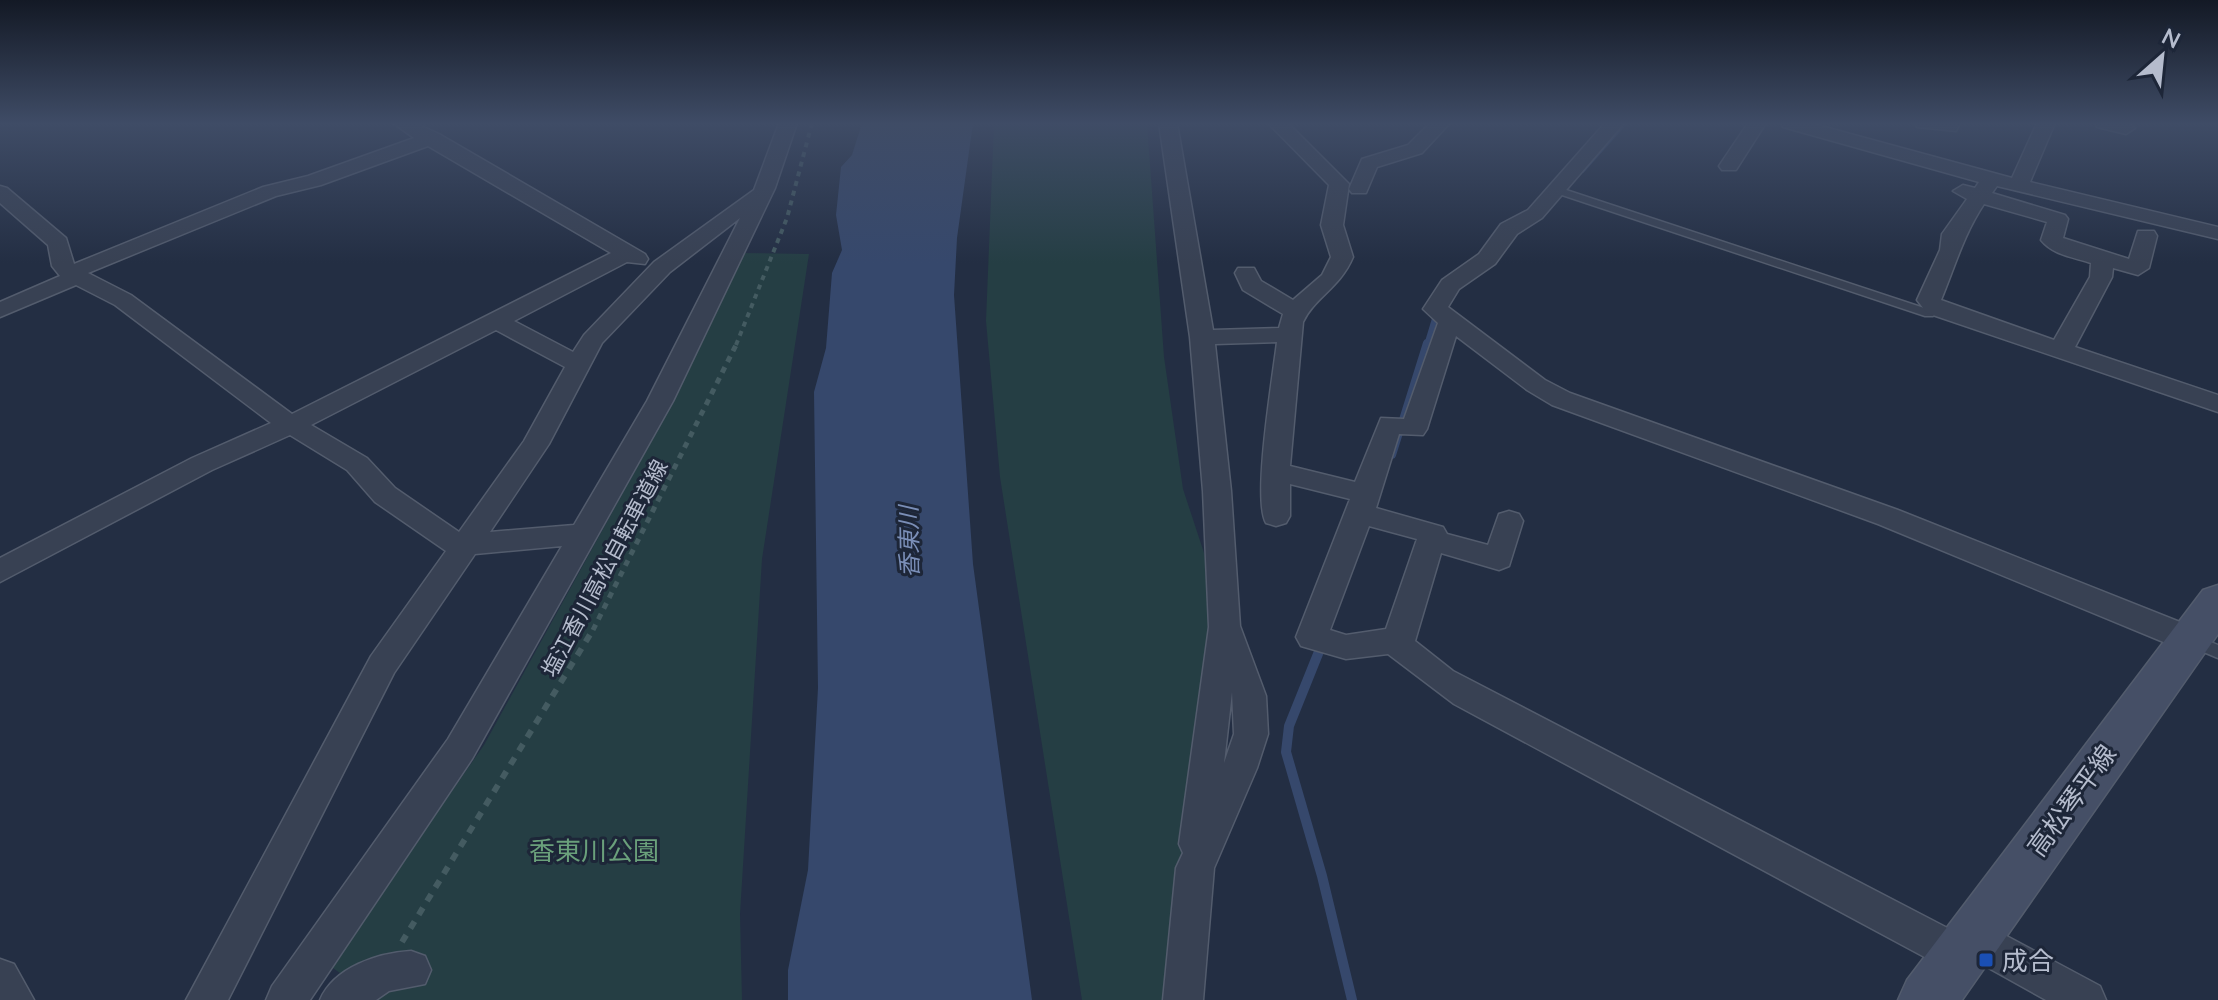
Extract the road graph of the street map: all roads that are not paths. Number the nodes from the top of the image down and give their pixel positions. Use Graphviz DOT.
graph roads {
  1 [pos="345,170"];
  2 [pos="484,170"];
  3 [pos="771,170"];
  4 [pos="1175,170"];
  5 [pos="1324,170"];
  6 [pos="1366,170"];
  7 [pos="1575,170"];
  8 [pos="1910,170"];
  9 [pos="2025,170"];
  10 [pos="2019,184"];
  11 [pos="1985,187"];
  12 [pos="765,188"];
  13 [pos="1359,189"];
  14 [pos="1559,191"];
  15 [pos="0,192"];
  16 [pos="2217,227"];
  17 [pos="2146,236"];
  18 [pos="625,255"];
  19 [pos="2102,259"];
  20 [pos="662,267"];
  21 [pos="1246,273"];
  22 [pos="74,275"];
  23 [pos="1935,308"];
  24 [pos="0,310"];
  25 [pos="1443,314"];
  26 [pos="1292,323"];
  27 [pos="504,325"];
  28 [pos="1202,337"];
  29 [pos="2061,350"];
  30 [pos="578,364"];
  31 [pos="2218,404"];
  32 [pos="290,425"];
  33 [pos="1276,471"];
  34 [pos="1366,510"];
  35 [pos="1276,516"];
  36 [pos="1509,521"];
  37 [pos="583,534"];
  38 [pos="1432,540"];
  39 [pos="467,544"];
  40 [pos="0,571"];
  41 [pos="2208,631"];
  42 [pos="1399,645"];
  43 [pos="1966,947"];
  44 [pos="397,971"];
  45 [pos="0,978"];
  46 [pos="14,1000"];
  47 [pos="206,1000"];
  48 [pos="286,1000"];
  49 [pos="340,1000"];
  50 [pos="1183,1000"];
  51 [pos="1927,1000"];
  52 [pos="2086,1000"];
  1 -- 22 [label="street"];
  2 -- 18 [label="street"];
  3 -- 12 [label="street"];
  4 -- 28 [label="street"];
  5 -- 26 [label="street"];
  6 -- 13 [label="street"];
  7 -- 14 [label="street"];
  8 -- 11 [label="street"];
  9 -- 10 [label="street"];
  10 -- 11 [label="street"];
  10 -- 16 [label="street"];
  11 -- 19 [label="street"];
  11 -- 23 [label="street"];
  12 -- 20 [label="street"];
  12 -- 37 [label="street"];
  14 -- 23 [label="lane"];
  14 -- 25 [label="street"];
  15 -- 22 [label="street"];
  17 -- 19 [label="street"];
  18 -- 20 [label="street"];
  18 -- 32 [label="street"];
  19 -- 29 [label="street"];
  20 -- 30 [label="street"];
  21 -- 26 [label="street"];
  22 -- 24 [label="street"];
  22 -- 32 [label="street"];
  23 -- 29 [label="street"];
  25 -- 34 [label="street"];
  25 -- 41 [label="street"];
  26 -- 28 [label="street"];
  26 -- 33 [label="street"];
  27 -- 30 [label="street"];
  28 -- 50 [label="street"];
  29 -- 31 [label="street"];
  30 -- 39 [label="street"];
  32 -- 39 [label="street"];
  32 -- 40 [label="street"];
  33 -- 34 [label="street"];
  33 -- 35 [label="street"];
  34 -- 38 [label="street"];
  34 -- 42 [label="street"];
  36 -- 38 [label="street"];
  37 -- 39 [label="street"];
  37 -- 48 [label="street"];
  38 -- 42 [label="street"];
  39 -- 47 [label="street"];
  41 -- 43 [label="main road, 高松琴平線"];
  42 -- 43 [label="street"];
  43 -- 51 [label="main road, 高松琴平線"];
  43 -- 52 [label="street"];
  44 -- 49 [label="street"];
  45 -- 46 [label="street"];
}
